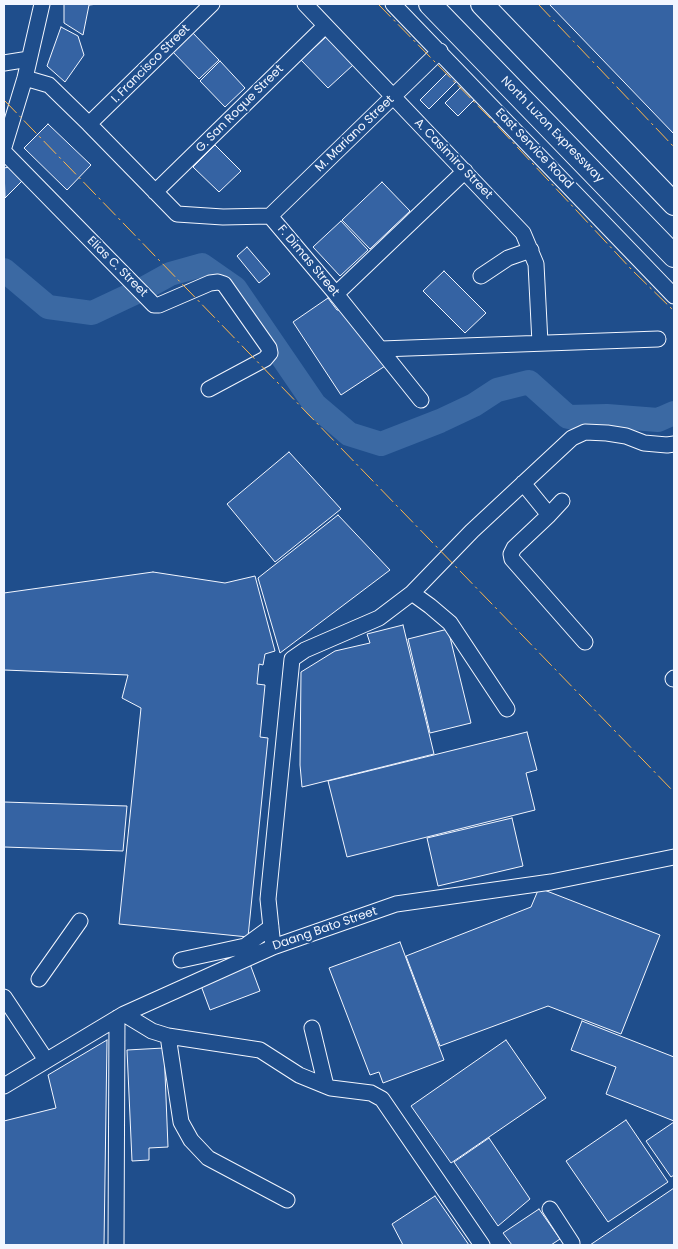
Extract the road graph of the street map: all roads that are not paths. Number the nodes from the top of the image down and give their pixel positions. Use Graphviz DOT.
graph roads {
  1 [pos="42,4"];
  2 [pos="212,4"];
  3 [pos="305,4"];
  4 [pos="393,4"];
  5 [pos="430,4"];
  6 [pos="482,4"];
  7 [pos="325,26"];
  8 [pos="440,52"];
  9 [pos="29,60"];
  10 [pos="4,63"];
  11 [pos="25,78"];
  12 [pos="393,98"];
  13 [pos="90,124"];
  14 [pos="5,137"];
  15 [pos="4,152"];
  16 [pos="465,171"];
  17 [pos="155,192"];
  18 [pos="674,204"];
  19 [pos="270,216"];
  20 [pos="531,250"];
  21 [pos="674,256"];
  22 [pos="481,276"];
  23 [pos="336,294"];
  24 [pos="674,296"];
  25 [pos="658,339"];
  26 [pos="540,343"];
  27 [pos="381,349"];
  28 [pos="209,389"];
  29 [pos="422,400"];
  30 [pos="674,444"];
  31 [pos="523,482"];
  32 [pos="562,501"];
  33 [pos="549,514"];
  34 [pos="412,593"];
  35 [pos="585,642"];
  36 [pos="507,709"];
  37 [pos="674,858"];
  38 [pos="80,921"];
  39 [pos="271,927"];
  40 [pos="273,947"];
  41 [pos="181,960"];
  42 [pos="40,979"];
  43 [pos="4,996"];
  44 [pos="120,1016"];
  45 [pos="312,1028"];
  46 [pos="168,1036"];
  47 [pos="46,1060"];
  48 [pos="4,1086"];
  49 [pos="326,1086"];
  50 [pos="287,1200"];
  51 [pos="550,1209"];
  52 [pos="116,1245"];
  53 [pos="482,1245"];
  54 [pos="572,1245"];
  1 -- 9 [label="street"];
  2 -- 13 [label="street, I. Francisco Street"];
  3 -- 7 [label="street, A. Casimiro Street"];
  4 -- 8 [label="street, East Service Road"];
  5 -- 21 [label="highway, North Luzon Expressway"];
  6 -- 18 [label="highway"];
  7 -- 12 [label="street, A. Casimiro Street"];
  7 -- 17 [label="street, G. San Roque Street"];
  8 -- 12 [label="street, M. Mariano Street"];
  8 -- 24 [label="street, East Service Road"];
  9 -- 10 [label="street"];
  9 -- 11 [label="street"];
  11 -- 13 [label="street, F. Dimas Street"];
  11 -- 14 [label="street"];
  12 -- 16 [label="street, A. Casimiro Street"];
  12 -- 19 [label="street, M. Mariano Street"];
  13 -- 17 [label="street, F. Dimas Street"];
  15 -- 28 [label="street, Elias C. Street"];
  16 -- 20 [label="street, A. Casimiro Street"];
  16 -- 23 [label="street"];
  17 -- 19 [label="street, F. Dimas Street"];
  19 -- 23 [label="street, F. Dimas Street"];
  20 -- 22 [label="street"];
  20 -- 26 [label="street, A. Casimiro Street"];
  23 -- 27 [label="street, F. Dimas Street"];
  25 -- 26 [label="street"];
  26 -- 27 [label="street"];
  27 -- 29 [label="street, F. Dimas Street"];
  30 -- 31 [label="street"];
  31 -- 33 [label="street"];
  31 -- 34 [label="street"];
  32 -- 33 [label="street"];
  33 -- 35 [label="street"];
  34 -- 36 [label="street"];
  34 -- 39 [label="street"];
  37 -- 40 [label="street, Daang Bato Street"];
  38 -- 42 [label="street"];
  39 -- 40 [label="street"];
  39 -- 41 [label="street"];
  40 -- 44 [label="street, Daang Bato Street"];
  43 -- 47 [label="street"];
  44 -- 46 [label="street"];
  44 -- 47 [label="street, Daang Bato Street"];
  44 -- 52 [label="street"];
  45 -- 49 [label="street"];
  46 -- 49 [label="street"];
  46 -- 50 [label="street"];
  47 -- 48 [label="street, Daang Bato Street"];
  49 -- 53 [label="street"];
  51 -- 54 [label="street"];
}
